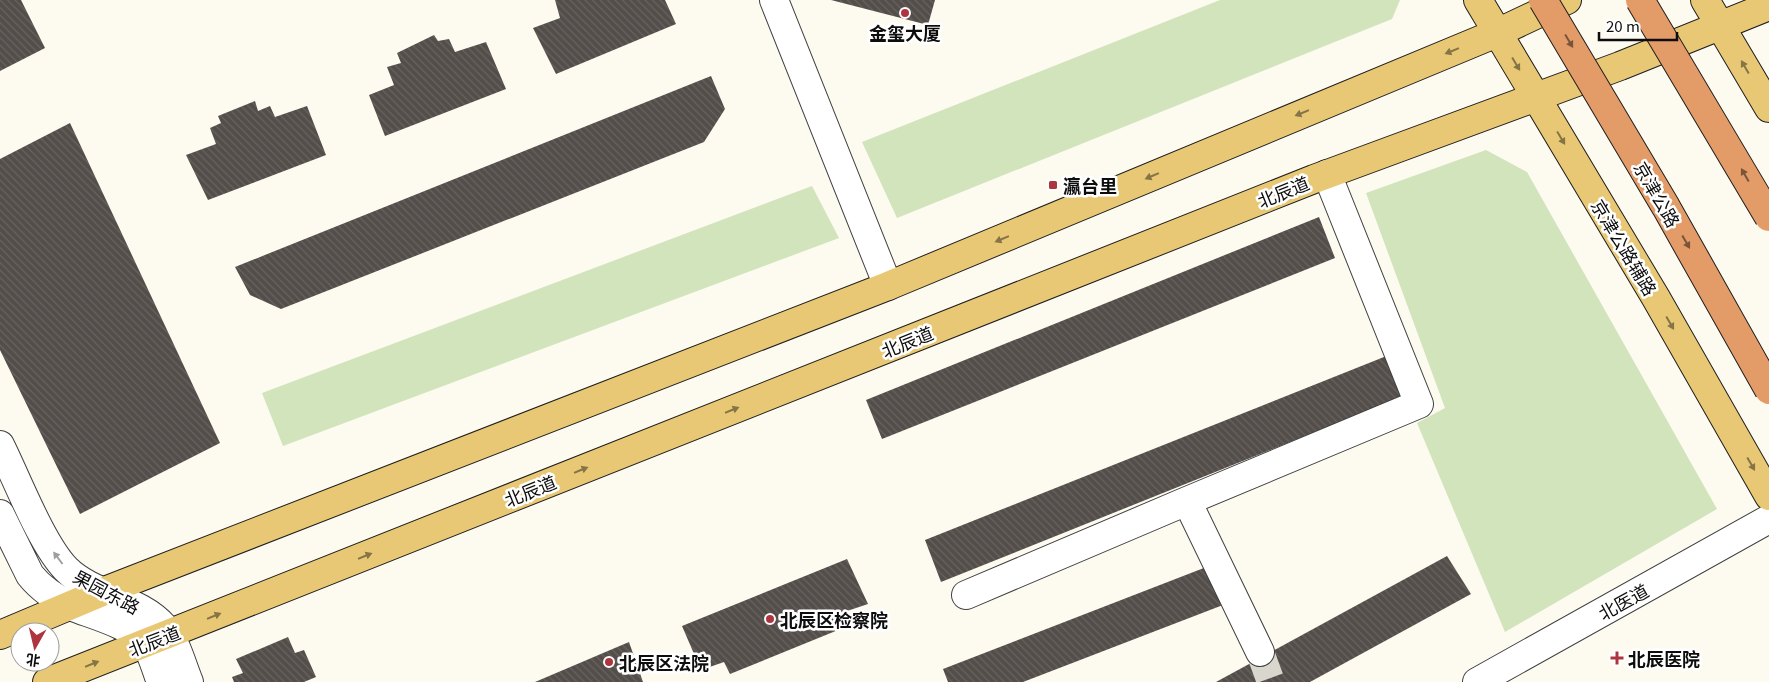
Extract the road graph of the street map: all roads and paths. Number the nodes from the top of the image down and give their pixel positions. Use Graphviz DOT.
graph roads {
  1 [pos="774,0"];
  2 [pos="1478,0"];
  3 [pos="1543,0"];
  4 [pos="1567,0"];
  5 [pos="1640,0"];
  6 [pos="1704,0"];
  7 [pos="1769,6"];
  8 [pos="1721,26"];
  9 [pos="1497,32"];
  10 [pos="1536,96"];
  11 [pos="1769,108"];
  12 [pos="1326,174"];
  13 [pos="1769,217"];
  14 [pos="888,286"];
  15 [pos="1769,390"];
  16 [pos="0,445"];
  17 [pos="1769,496"];
  18 [pos="1187,501"];
  19 [pos="0,514"];
  20 [pos="1769,519"];
  21 [pos="102,592"];
  22 [pos="966,595"];
  23 [pos="71,606"];
  24 [pos="0,635"];
  25 [pos="157,639"];
  26 [pos="1260,652"];
  27 [pos="47,682"];
  28 [pos="162,682"];
  29 [pos="189,682"];
  30 [pos="1477,682"];
  1 -- 14 [label="street"];
  2 -- 9 [label="main road, 京津公路辅路"];
  3 -- 15 [label="highway, 京津公路, one-way, bridge"];
  4 -- 9 [label="main road"];
  13 -- 5 [label="highway, one-way, bridge"];
  6 -- 8 [label="main road"];
  7 -- 8 [label="main road, 北辰道"];
  8 -- 10 [label="main road, 北辰道"];
  11 -- 8 [label="main road, one-way"];
  9 -- 10 [label="main road, 京津公路辅路, one-way"];
  9 -- 14 [label="main road, one-way"];
  10 -- 12 [label="main road, 北辰道"];
  10 -- 17 [label="main road, 京津公路辅路, one-way"];
  12 -- 18 [label="street"];
  25 -- 12 [label="main road, 北辰道, one-way"];
  14 -- 21 [label="main road"];
  21 -- 16 [label="street, 果园东路, one-way"];
  18 -- 22 [label="street"];
  18 -- 26 [label="street"];
  19 -- 23 [label="street, 果园东路"];
  20 -- 30 [label="street, 北医道"];
  21 -- 23 [label="main road"];
  21 -- 25 [label="street, 果园东路"];
  23 -- 24 [label="main road"];
  23 -- 25 [label="street, 果园东路"];
  27 -- 25 [label="main road, 北辰道, one-way"];
  25 -- 28 [label="street, 果园东路"];
  25 -- 29 [label="street, 果园东路"];
}
